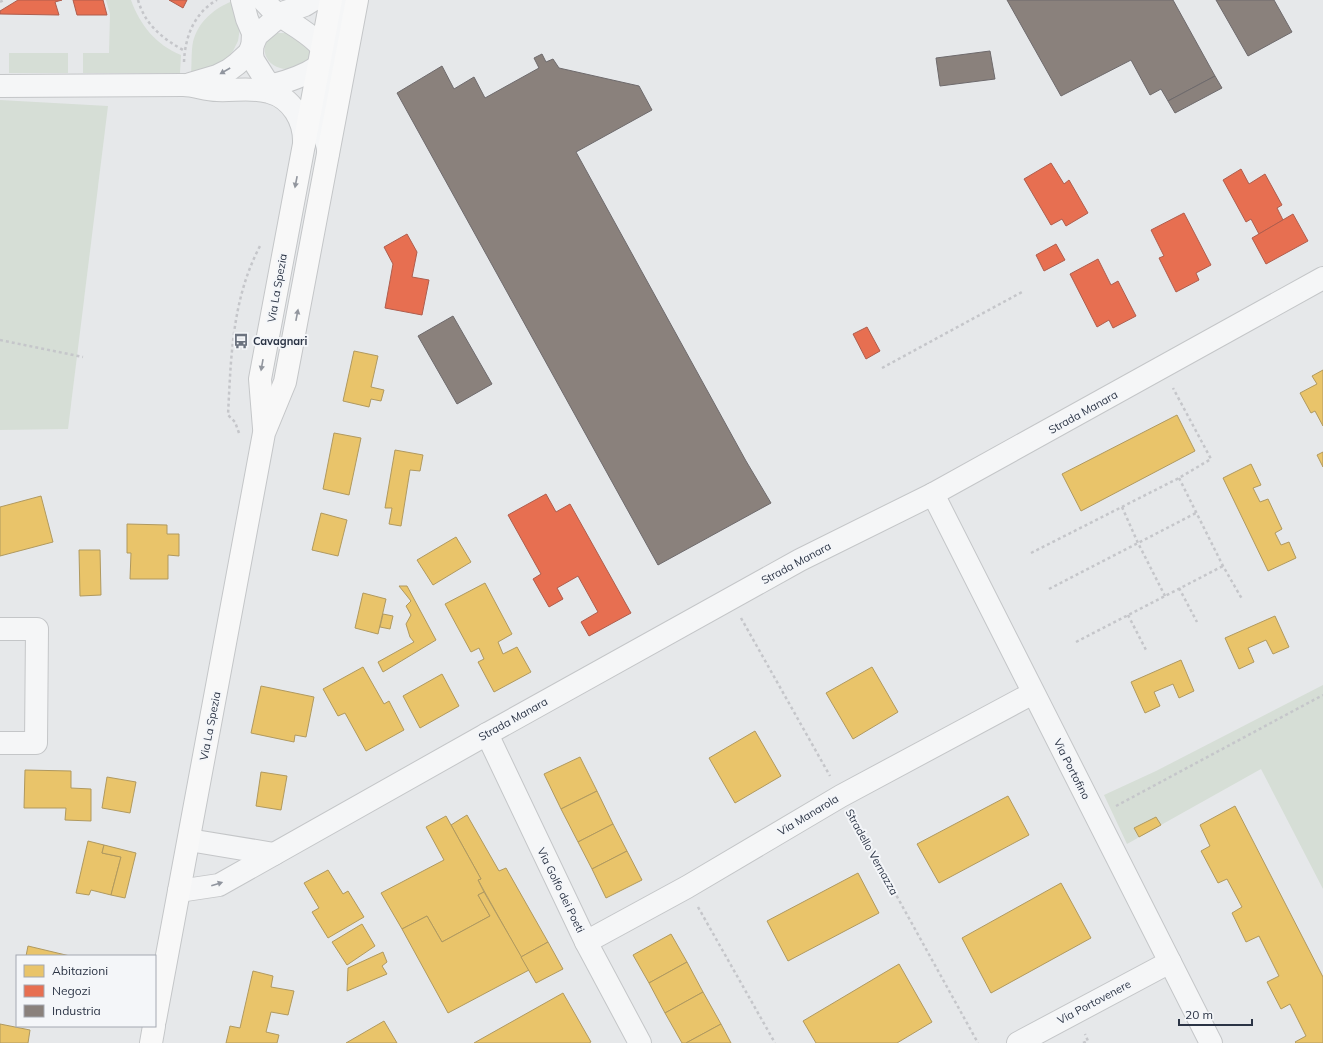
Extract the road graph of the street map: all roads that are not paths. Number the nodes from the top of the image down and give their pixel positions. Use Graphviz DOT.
graph roads {
  1 [pos="242,0"];
  2 [pos="263,0"];
  3 [pos="331,0"];
  4 [pos="344,0"];
  5 [pos="357,0"];
  6 [pos="297,12"];
  7 [pos="256,47"];
  8 [pos="322,57"];
  9 [pos="291,80"];
  10 [pos="183,85"];
  11 [pos="0,86"];
  12 [pos="277,93"];
  13 [pos="304,144"];
  14 [pos="328,152"];
  15 [pos="1323,278"];
  16 [pos="264,433"];
  17 [pos="933,494"];
  18 [pos="0,629"];
  19 [pos="1033,693"];
  20 [pos="487,734"];
  21 [pos="0,743"];
  22 [pos="189,840"];
  23 [pos="274,854"];
  24 [pos="179,891"];
  25 [pos="586,942"];
  26 [pos="1170,962"];
  27 [pos="156,1015"];
  28 [pos="154,1027"];
  29 [pos="151,1043"];
  30 [pos="640,1043"];
  31 [pos="1018,1043"];
  32 [pos="1211,1043"];
  1 -- 7 [label="street, Via La Spezia"];
  2 -- 6 [label="street"];
  3 -- 8 [label="main road, Via La Spezia"];
  4 -- 8 [label="street, Via La Spezia"];
  5 -- 14 [label="main road, Via La Spezia"];
  6 -- 7 [label="street"];
  6 -- 8 [label="street"];
  7 -- 9 [label="street"];
  7 -- 10 [label="street, one-way"];
  7 -- 12 [label="street, Via La Spezia"];
  8 -- 9 [label="street, Via La Spezia"];
  8 -- 13 [label="main road, Via La Spezia"];
  8 -- 14 [label="street, Via La Spezia"];
  9 -- 12 [label="street, Via La Spezia"];
  10 -- 11 [label="street"];
  10 -- 12 [label="street, Via La Spezia"];
  12 -- 13 [label="street, Via La Spezia"];
  13 -- 16 [label="main road, Via La Spezia, one-way"];
  16 -- 14 [label="main road, Via La Spezia, one-way"];
  15 -- 17 [label="street, Strada Manara"];
  16 -- 22 [label="main road, Via La Spezia"];
  17 -- 19 [label="street, Via Portofino"];
  17 -- 20 [label="street, Strada Manara"];
  18 -- 21 [label="street"];
  19 -- 25 [label="street, Via Manarola"];
  19 -- 26 [label="street, Via Portofino"];
  20 -- 23 [label="street, Strada Manara"];
  20 -- 25 [label="street, Via Golfo dei Poeti"];
  22 -- 23 [label="street"];
  22 -- 24 [label="main road, Via La Spezia"];
  24 -- 23 [label="street, Strada Manara, one-way"];
  24 -- 27 [label="main road, Via La Spezia"];
  25 -- 30 [label="street, Via Golfo dei Poeti"];
  26 -- 31 [label="street, Via Portovenere"];
  26 -- 32 [label="street, Via Portofino"];
  28 -- 29 [label="main road"];
}
